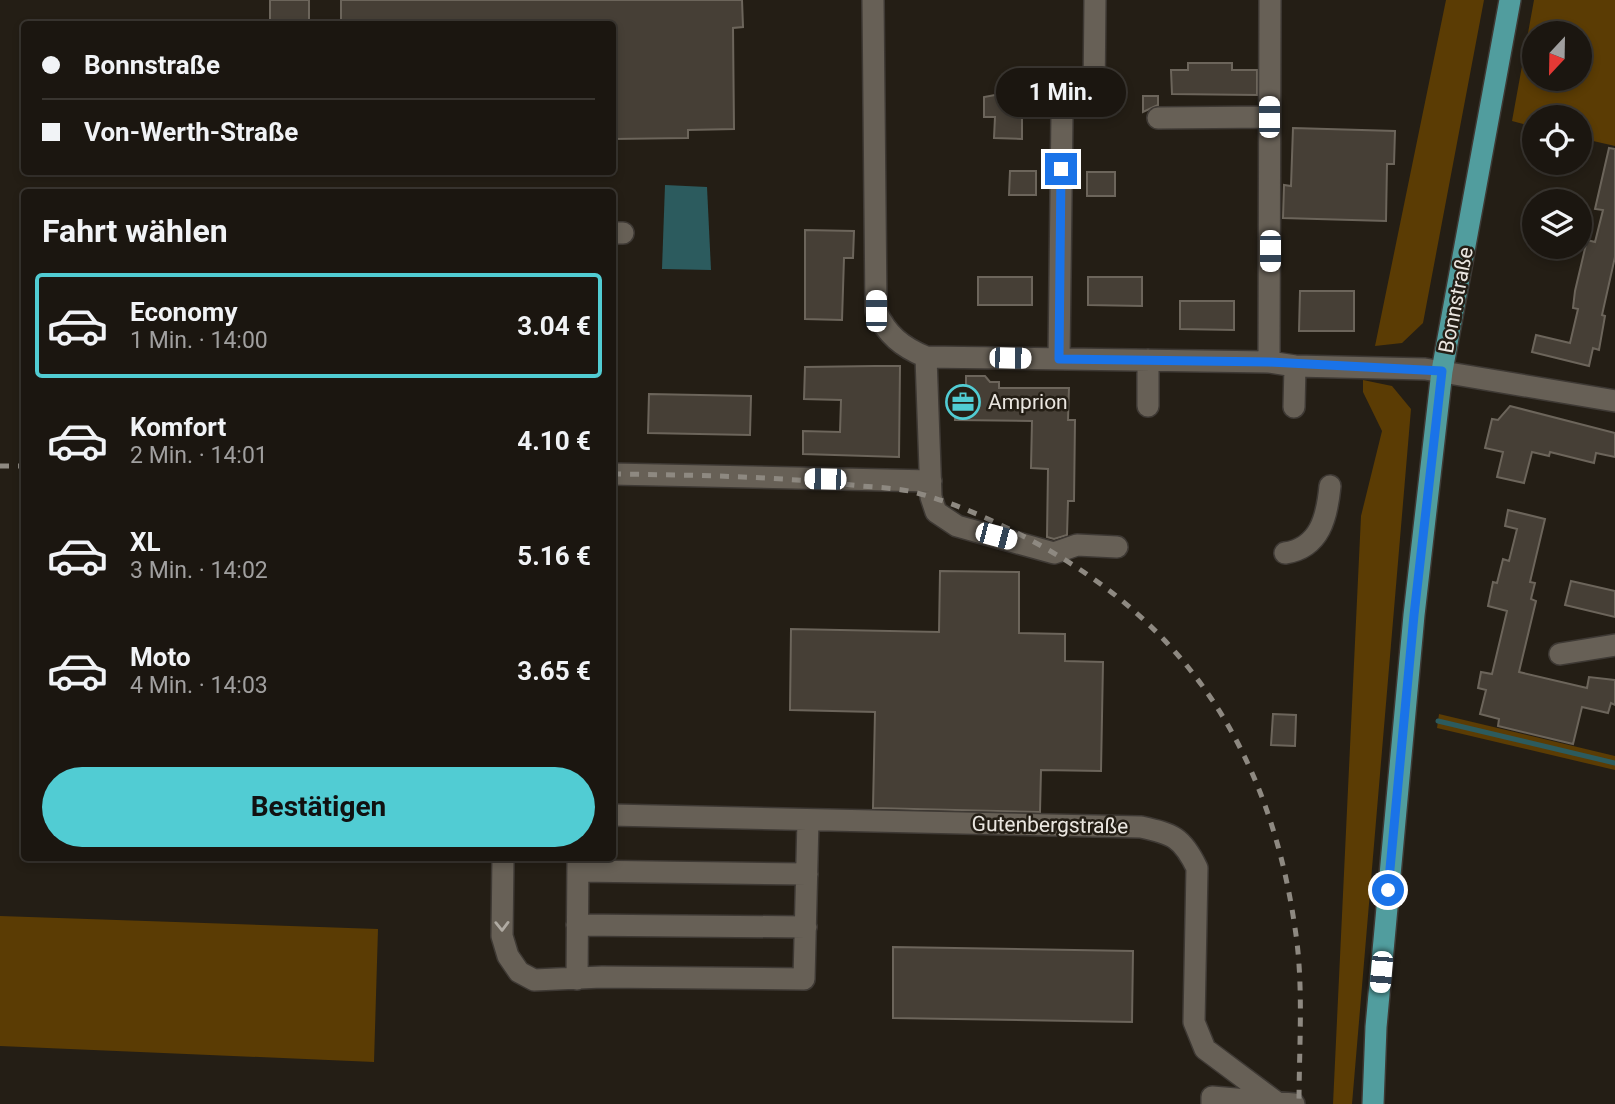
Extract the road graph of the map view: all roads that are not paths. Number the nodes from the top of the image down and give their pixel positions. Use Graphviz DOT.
graph roads {
  1 [pos="873,0"];
  2 [pos="1095,0"];
  3 [pos="1270,0"];
  4 [pos="1510,0"];
  5 [pos="1094,95"];
  6 [pos="1062,115"];
  7 [pos="1269,117"];
  8 [pos="1158,118"];
  9 [pos="926,357"];
  10 [pos="1059,359"];
  11 [pos="1149,360"];
  12 [pos="1269,362"];
  13 [pos="1295,366"];
  14 [pos="1442,371"];
  15 [pos="1613,394"];
  16 [pos="1148,406"];
  17 [pos="1294,407"];
  18 [pos="616,474"];
  19 [pos="931,481"];
  20 [pos="1330,486"];
  21 [pos="1116,547"];
  22 [pos="1285,553"];
  23 [pos="1615,645"];
  24 [pos="1560,654"];
  25 [pos="616,815"];
  26 [pos="808,820"];
  27 [pos="503,861"];
  28 [pos="578,864"];
  29 [pos="807,874"];
  30 [pos="577,925"];
  31 [pos="806,927"];
  32 [pos="577,979"];
  33 [pos="1212,1101"];
  34 [pos="1285,1103"];
  35 [pos="1373,1104"];
  1 -- 9 [label="street"];
  2 -- 5 [label="street"];
  3 -- 7 [label="street"];
  4 -- 14 [label="main road, Bonnstraße"];
  6 -- 10 [label="street"];
  7 -- 8 [label="street"];
  7 -- 12 [label="street"];
  9 -- 10 [label="street"];
  9 -- 19 [label="street"];
  10 -- 11 [label="street"];
  11 -- 12 [label="street"];
  11 -- 16 [label="street"];
  12 -- 13 [label="street"];
  13 -- 14 [label="street"];
  13 -- 17 [label="street"];
  14 -- 15 [label="street"];
  14 -- 35 [label="main road, Bonnstraße"];
  18 -- 19 [label="street"];
  19 -- 21 [label="street"];
  20 -- 22 [label="street"];
  23 -- 24 [label="street"];
  25 -- 26 [label="street, Gutenbergstraße"];
  26 -- 29 [label="street"];
  26 -- 34 [label="street, Gutenbergstraße"];
  27 -- 32 [label="street, one-way"];
  28 -- 29 [label="street"];
  28 -- 30 [label="street"];
  29 -- 31 [label="street"];
  30 -- 31 [label="street"];
  30 -- 32 [label="street"];
  31 -- 32 [label="street"];
  33 -- 34 [label="street, Gutenbergstraße"];
}
